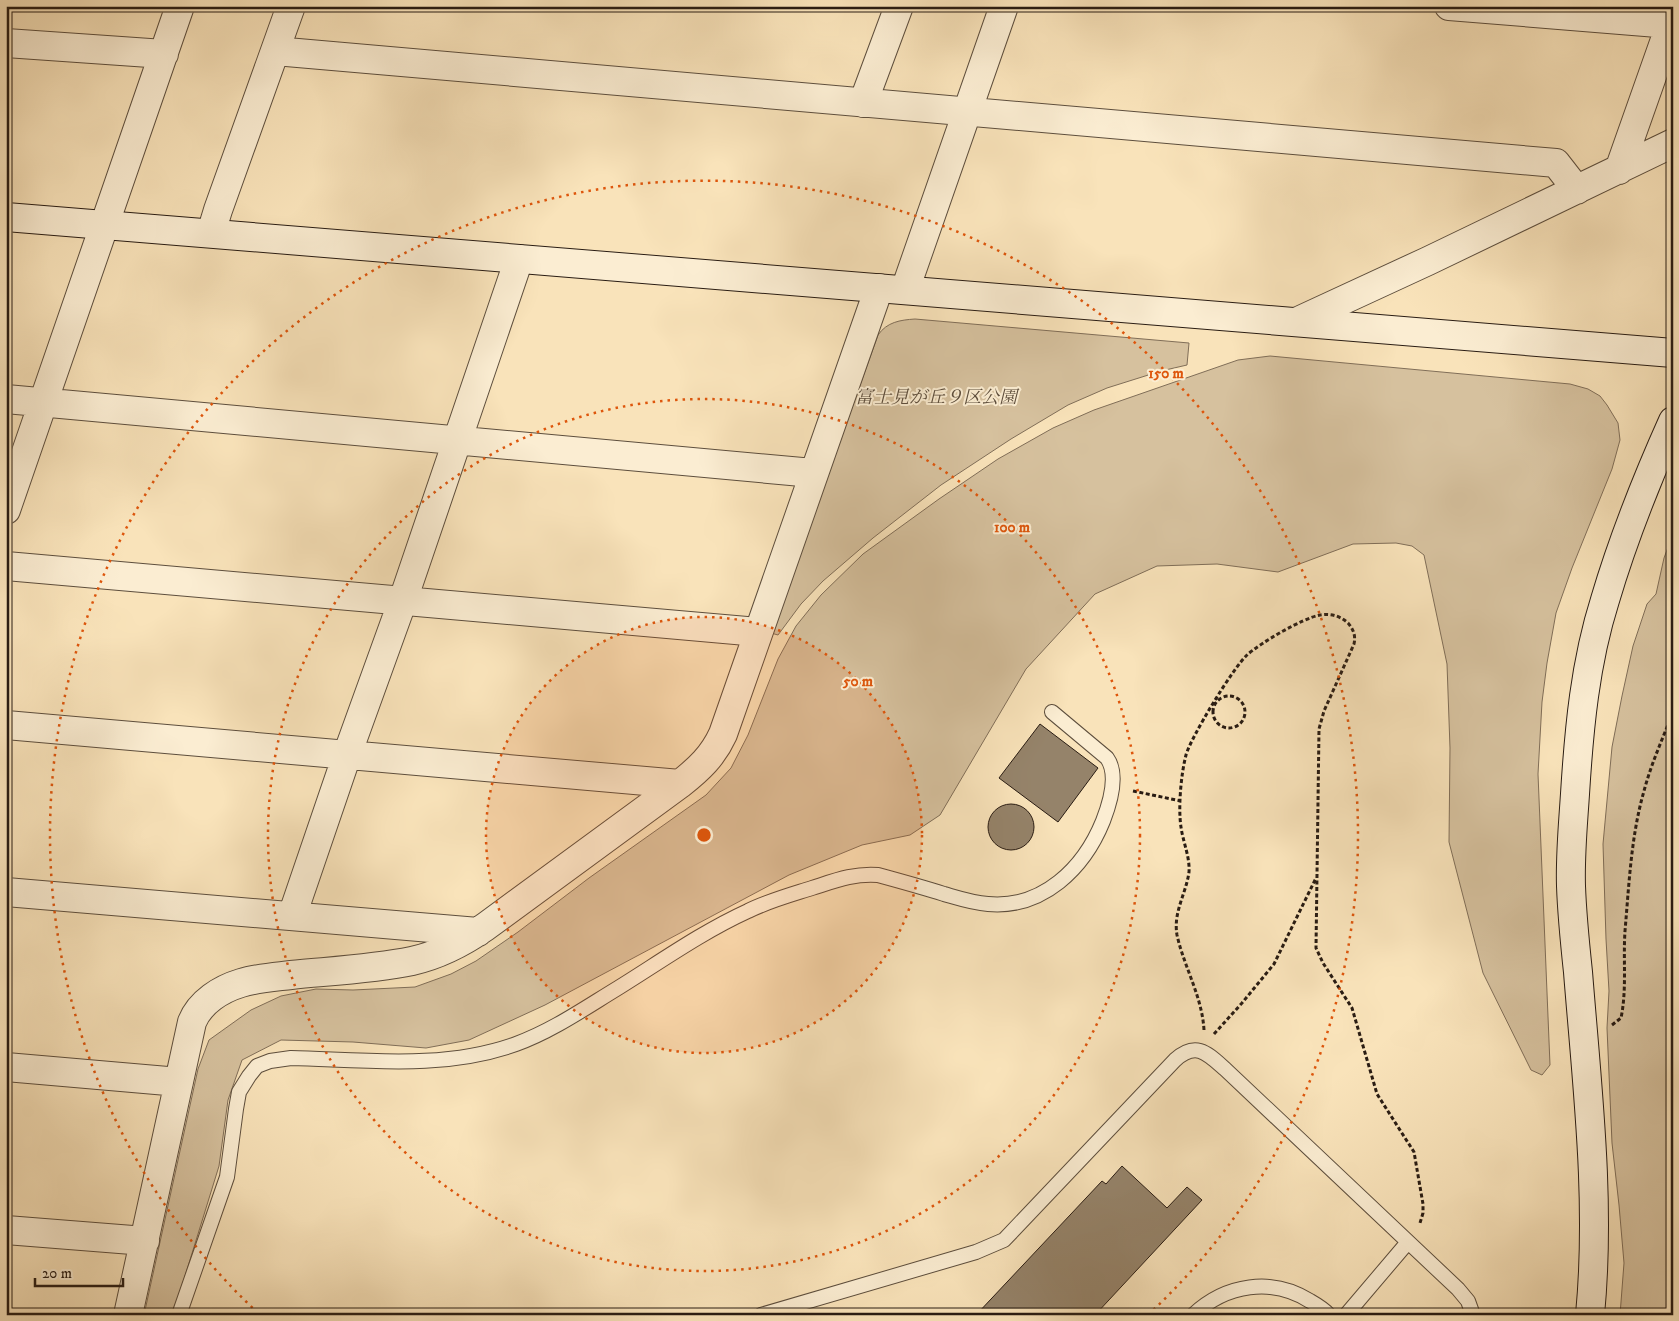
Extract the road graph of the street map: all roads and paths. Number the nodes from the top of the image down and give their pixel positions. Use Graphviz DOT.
graph roads {
  1 [pos="180,6"];
  2 [pos="291,6"];
  3 [pos="899,6"];
  4 [pos="1004,6"];
  5 [pos="1449,6"];
  6 [pos="1671,20"];
  7 [pos="6,43"];
  8 [pos="276,52"];
  9 [pos="164,54"];
  10 [pos="863,103"];
  11 [pos="967,112"];
  12 [pos="1673,143"];
  13 [pos="1619,170"];
  14 [pos="1577,190"];
  15 [pos="6,217"];
  16 [pos="105,224"];
  17 [pos="211,234"];
  18 [pos="519,258"];
  19 [pos="892,289"];
  20 [pos="1296,322"];
  21 [pos="1673,353"];
  22 [pos="6,398"];
  23 [pos="44,402"];
  24 [pos="1673,421"];
  25 [pos="456,440"];
  26 [pos="814,473"];
  27 [pos="6,510"];
  28 [pos="6,566"];
  29 [pos="403,600"];
  30 [pos="758,632"];
  31 [pos="1213,705"];
  32 [pos="1052,712"];
  33 [pos="1673,712"];
  34 [pos="6,725"];
  35 [pos="347,755"];
  36 [pos="680,784"];
  37 [pos="1129,790"];
  38 [pos="1181,801"];
  39 [pos="1318,875"];
  40 [pos="6,892"];
  41 [pos="292,916"];
  42 [pos="478,932"];
  43 [pos="1607,1028"];
  44 [pos="1200,1050"];
  45 [pos="6,1067"];
  46 [pos="179,1082"];
  47 [pos="6,1230"];
  48 [pos="145,1241"];
  49 [pos="1408,1242"];
  50 [pos="128,1315"];
  51 [pos="178,1315"];
  52 [pos="761,1315"];
  53 [pos="1193,1315"];
  54 [pos="1329,1315"];
  55 [pos="1346,1315"];
  56 [pos="1473,1315"];
  57 [pos="1590,1315"];
  1 -- 9 [label="street"];
  2 -- 8 [label="street"];
  3 -- 10 [label="street"];
  4 -- 11 [label="street"];
  5 -- 6 [label="street"];
  6 -- 13 [label="street"];
  7 -- 9 [label="street"];
  8 -- 10 [label="street"];
  8 -- 17 [label="street"];
  9 -- 16 [label="street"];
  10 -- 11 [label="street"];
  11 -- 14 [label="street"];
  11 -- 19 [label="street"];
  12 -- 13 [label="street"];
  13 -- 14 [label="street"];
  14 -- 20 [label="street"];
  15 -- 16 [label="street"];
  16 -- 17 [label="street"];
  16 -- 23 [label="street"];
  17 -- 18 [label="street"];
  18 -- 19 [label="street"];
  18 -- 25 [label="street"];
  19 -- 20 [label="street"];
  19 -- 26 [label="street"];
  20 -- 21 [label="street"];
  22 -- 23 [label="street"];
  23 -- 25 [label="street"];
  23 -- 27 [label="street"];
  24 -- 57 [label="street"];
  25 -- 26 [label="street"];
  25 -- 29 [label="street"];
  26 -- 30 [label="street"];
  28 -- 29 [label="street"];
  29 -- 30 [label="street"];
  29 -- 35 [label="street"];
  30 -- 36 [label="street"];
  31 -- 31 [label="path"];
  31 -- 38 [label="path"];
  31 -- 39 [label="path"];
  32 -- 51 [label="lane"];
  33 -- 43 [label="path"];
  34 -- 35 [label="street"];
  35 -- 36 [label="street"];
  35 -- 41 [label="street"];
  36 -- 42 [label="street"];
  37 -- 38 [label="path"];
  38 -- 44 [label="path"];
  39 -- 44 [label="path"];
  39 -- 49 [label="path"];
  40 -- 41 [label="street"];
  41 -- 42 [label="street"];
  42 -- 46 [label="street"];
  44 -- 49 [label="lane"];
  44 -- 52 [label="lane"];
  45 -- 46 [label="street"];
  46 -- 48 [label="street"];
  47 -- 48 [label="street"];
  48 -- 50 [label="street"];
  49 -- 55 [label="lane"];
  49 -- 56 [label="lane"];
  53 -- 54 [label="lane"];
}
